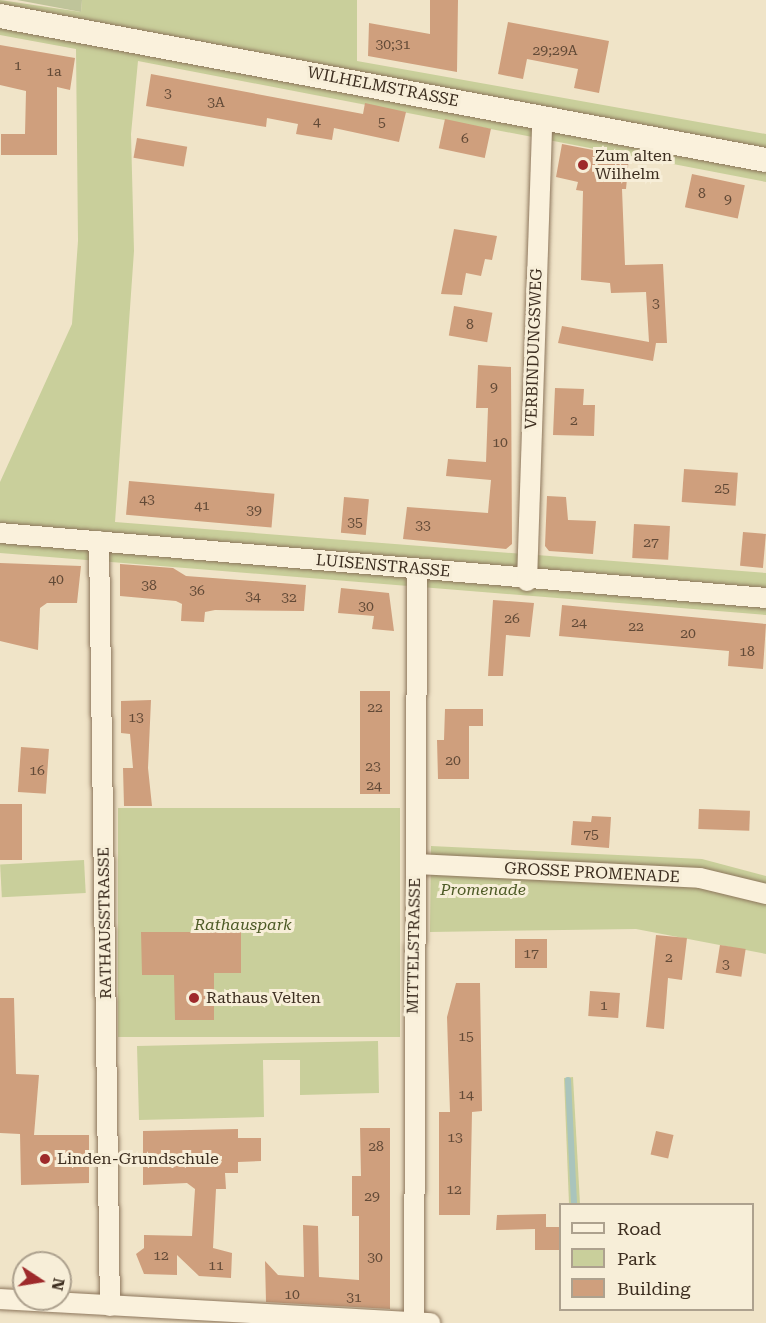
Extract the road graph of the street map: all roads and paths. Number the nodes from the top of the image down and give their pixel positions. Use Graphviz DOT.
graph roads {
  1 [pos="0,16"];
  2 [pos="542,117"];
  3 [pos="766,160"];
  4 [pos="0,533"];
  5 [pos="99,541"];
  6 [pos="417,569"];
  7 [pos="527,580"];
  8 [pos="766,598"];
  9 [pos="416,864"];
  10 [pos="766,894"];
  11 [pos="0,1299"];
  12 [pos="110,1306"];
  13 [pos="419,1322"];
  1 -- 2 [label="street, WILHELMSTRASSE"];
  2 -- 3 [label="street, WILHELMSTRASSE"];
  2 -- 7 [label="street, VERBINDUNGSWEG"];
  4 -- 5 [label="street, LUISENSTRASSE"];
  5 -- 6 [label="street, LUISENSTRASSE"];
  5 -- 12 [label="street, RATHAUSSTRASSE"];
  6 -- 7 [label="street, LUISENSTRASSE"];
  6 -- 9 [label="street, MITTELSTRASSE"];
  7 -- 8 [label="street, LUISENSTRASSE"];
  9 -- 10 [label="street, GROSSE PROMENADE"];
  9 -- 13 [label="street, MITTELSTRASSE"];
  11 -- 12 [label="street"];
  12 -- 13 [label="street"];
}
